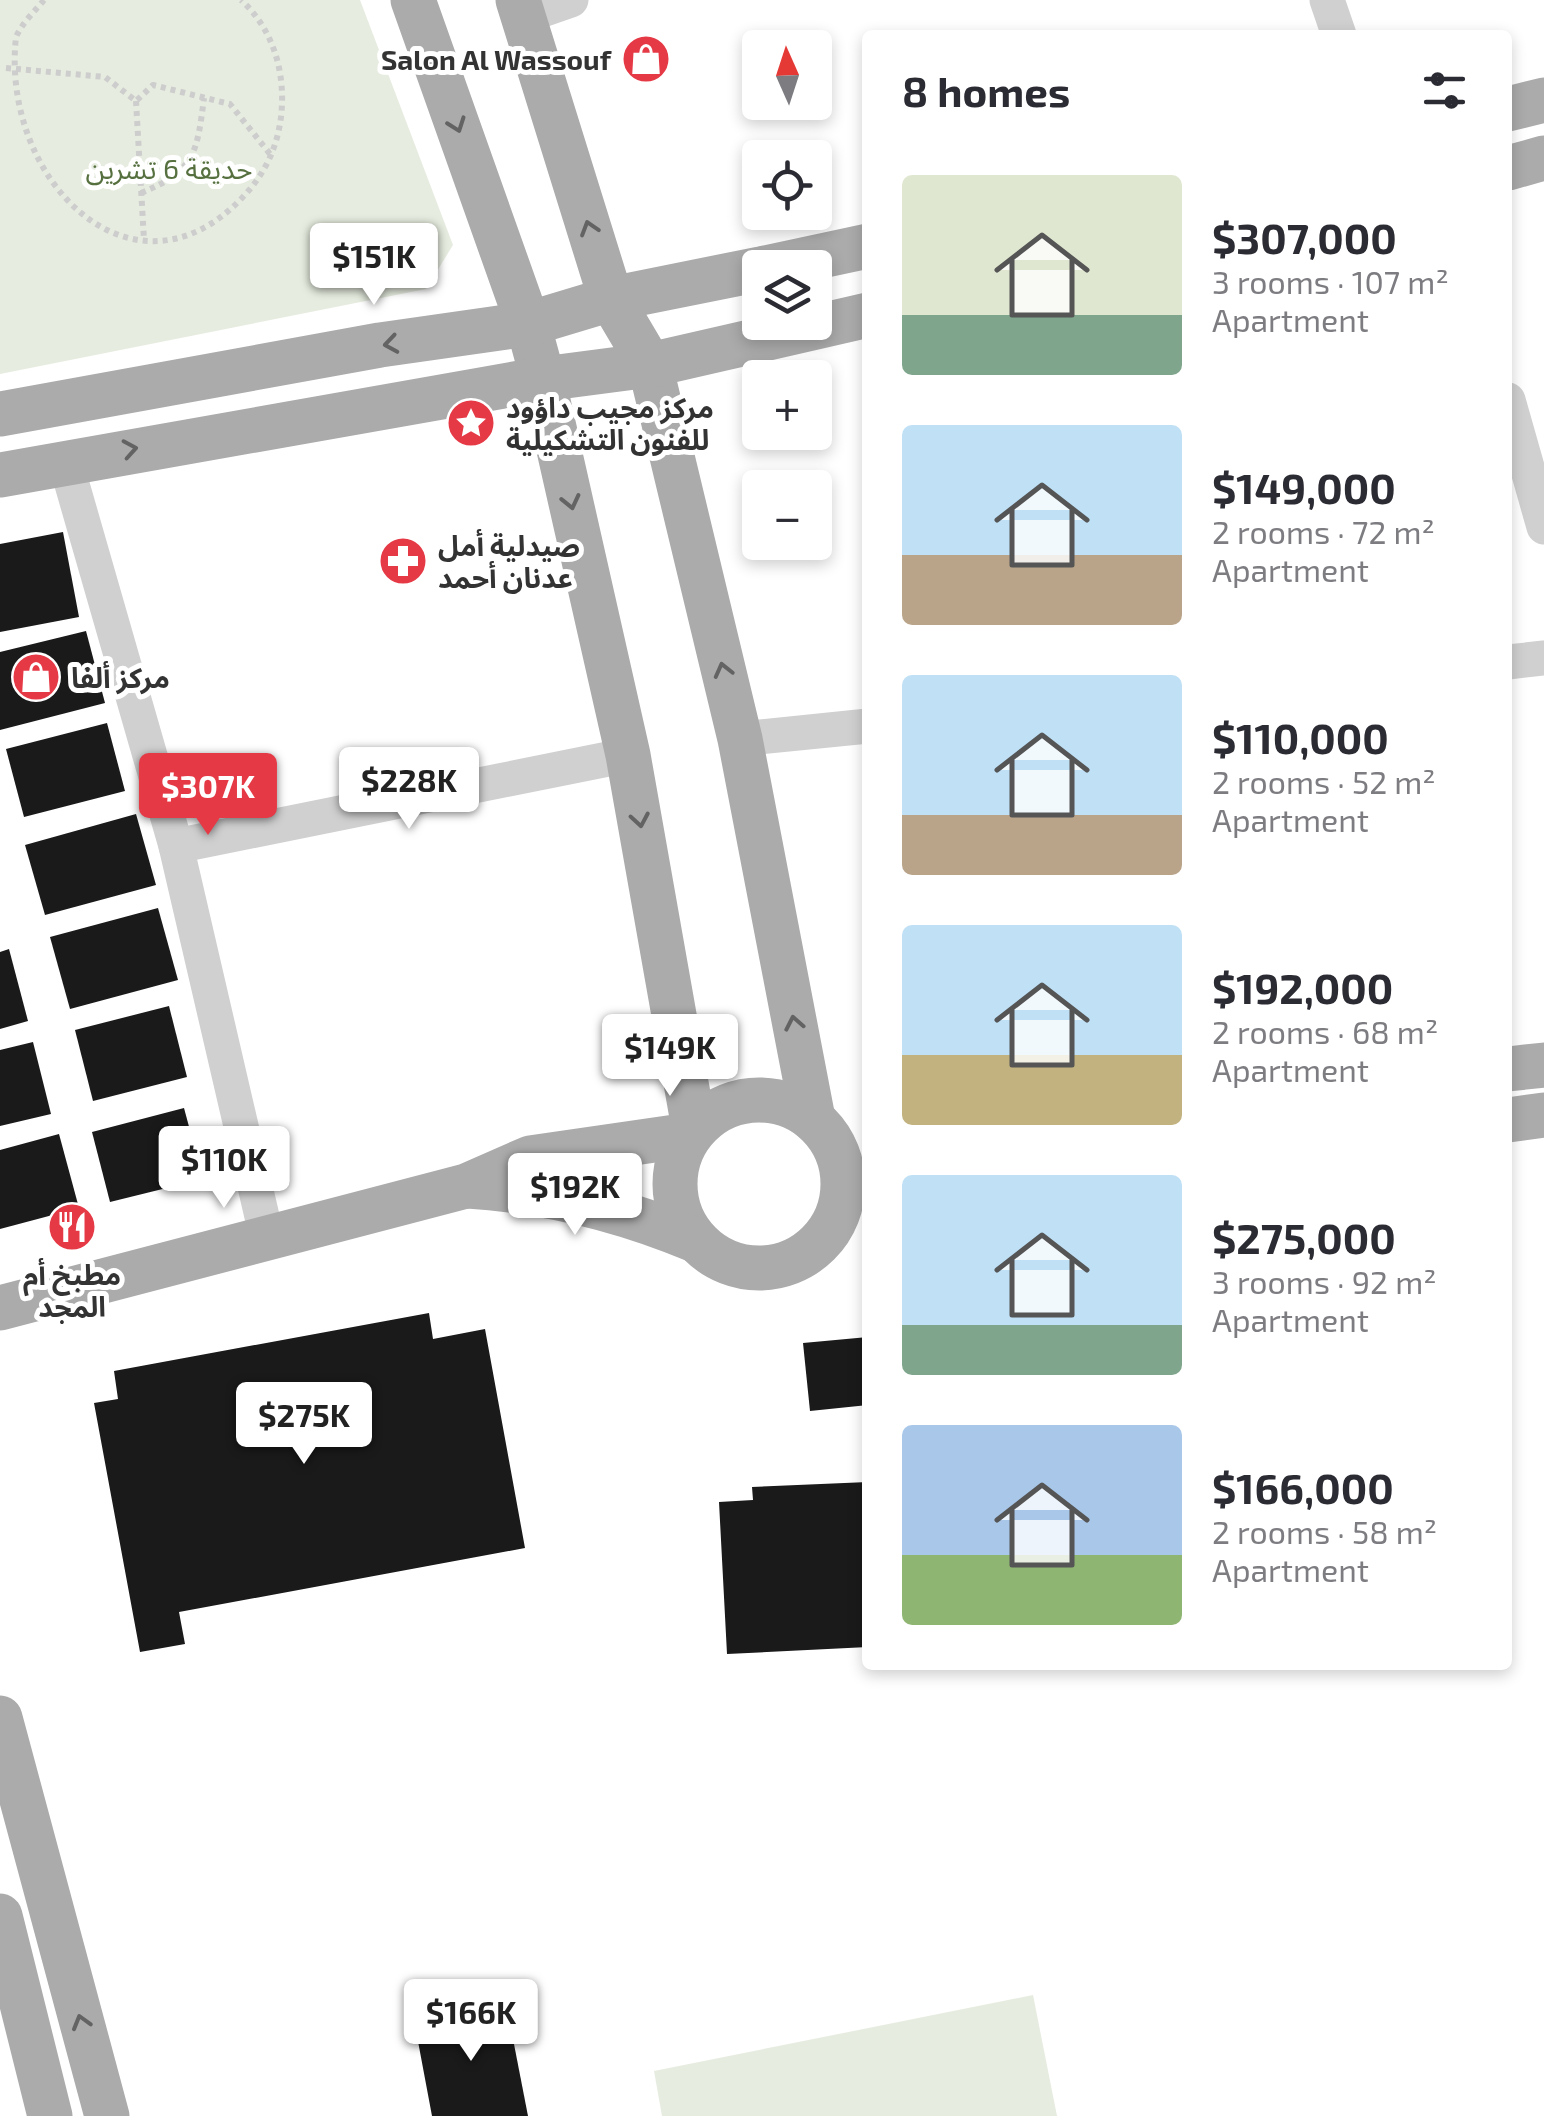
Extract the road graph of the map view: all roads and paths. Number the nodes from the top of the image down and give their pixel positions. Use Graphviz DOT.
graph roads {
  1 [pos="44,0"];
  2 [pos="241,0"];
  3 [pos="412,0"];
  4 [pos="571,0"];
  5 [pos="1328,0"];
  6 [pos="521,8"];
  7 [pos="1337,30"];
  8 [pos="6,68"];
  9 [pos="2,79"];
  10 [pos="204,98"];
  11 [pos="1544,100"];
  12 [pos="136,101"];
  13 [pos="1512,108"];
  14 [pos="270,155"];
  15 [pos="1544,158"];
  16 [pos="1512,167"];
  17 [pos="141,193"];
  18 [pos="68,217"];
  19 [pos="144,240"];
  20 [pos="862,247"];
  21 [pos="832,253"];
  22 [pos="742,272"];
  23 [pos="611,299"];
  24 [pos="862,316"];
  25 [pos="528,324"];
  26 [pos="650,365"];
  27 [pos="542,379"];
  28 [pos="0,414"];
  29 [pos="1512,414"];
  30 [pos="65,460"];
  31 [pos="0,475"];
  32 [pos="1544,527"];
  33 [pos="1544,658"];
  34 [pos="1512,662"];
  35 [pos="862,727"];
  36 [pos="740,739"];
  37 [pos="628,755"];
  38 [pos="176,846"];
  39 [pos="1544,1065"];
  40 [pos="1512,1069"];
  41 [pos="1544,1115"];
  42 [pos="1512,1119"];
  43 [pos="692,1131"];
  44 [pos="837,1131"];
  45 [pos="466,1186"];
  46 [pos="852,1217"];
  47 [pos="267,1238"];
  48 [pos="695,1240"];
  49 [pos="0,1308"];
  50 [pos="0,1718"];
  51 [pos="0,1916"];
  52 [pos="64,1961"];
  53 [pos="12,1968"];
  54 [pos="50,2116"];
  55 [pos="107,2116"];
  1 -- 8 [label="path"];
  2 -- 14 [label="path"];
  3 -- 25 [label="main road, one-way"];
  4 -- 6 [label="street"];
  5 -- 7 [label="street"];
  23 -- 6 [label="main road, one-way"];
  8 -- 9 [label="path"];
  8 -- 12 [label="path"];
  10 -- 12 [label="path"];
  10 -- 14 [label="path"];
  10 -- 17 [label="path"];
  11 -- 13 [label="main road"];
  12 -- 17 [label="path"];
  14 -- 19 [label="path"];
  15 -- 16 [label="main road"];
  17 -- 19 [label="path"];
  18 -- 19 [label="path"];
  20 -- 21 [label="main road"];
  22 -- 23 [label="main road"];
  23 -- 25 [label="main road"];
  23 -- 26 [label="main road"];
  24 -- 26 [label="main road"];
  25 -- 27 [label="main road"];
  25 -- 28 [label="main road, one-way"];
  26 -- 27 [label="main road"];
  36 -- 26 [label="main road, one-way"];
  30 -- 27 [label="main road, one-way"];
  27 -- 37 [label="main road, one-way"];
  29 -- 32 [label="street"];
  30 -- 31 [label="main road"];
  30 -- 38 [label="street"];
  33 -- 34 [label="street"];
  35 -- 36 [label="street"];
  44 -- 36 [label="main road, one-way"];
  37 -- 38 [label="street"];
  37 -- 43 [label="main road, one-way"];
  38 -- 47 [label="street"];
  39 -- 40 [label="main road"];
  41 -- 42 [label="main road"];
  43 -- 44 [label="main road"];
  43 -- 45 [label="main road"];
  43 -- 48 [label="main road"];
  44 -- 46 [label="main road"];
  45 -- 47 [label="main road"];
  45 -- 48 [label="main road"];
  46 -- 48 [label="main road"];
  47 -- 49 [label="main road"];
  50 -- 52 [label="main road"];
  51 -- 53 [label="main road"];
  52 -- 53 [label="main road"];
  55 -- 52 [label="main road, one-way"];
  53 -- 54 [label="main road"];
}
